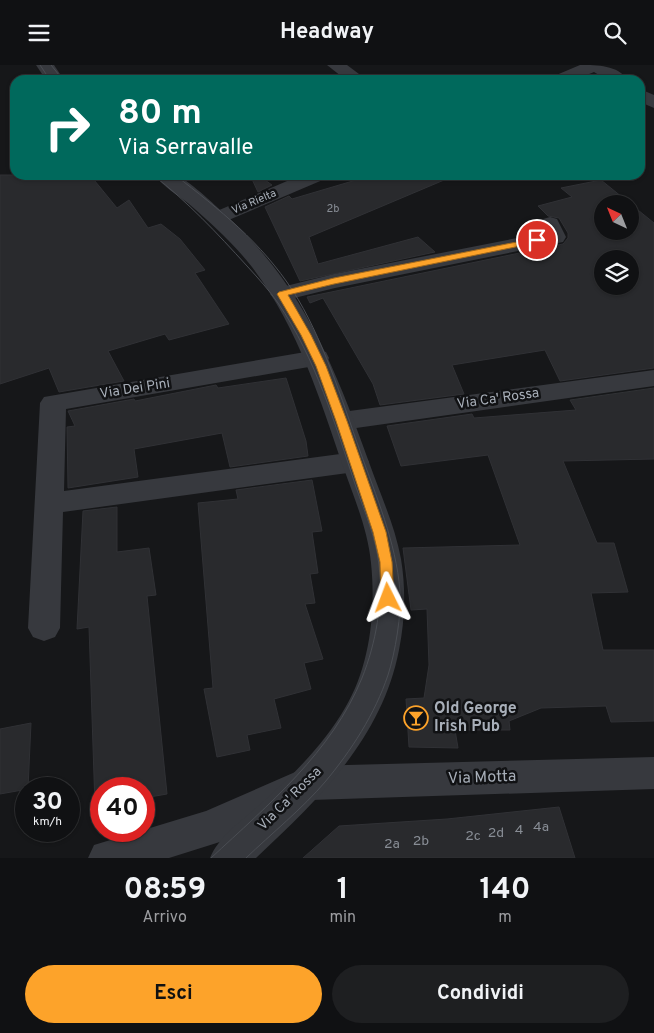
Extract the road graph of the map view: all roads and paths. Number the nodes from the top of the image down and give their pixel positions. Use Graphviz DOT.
graph roads {
  1 [pos="336,65"];
  2 [pos="595,65"];
  3 [pos="351,75"];
  4 [pos="572,75"];
  5 [pos="611,75"];
  6 [pos="171,180"];
  7 [pos="306,180"];
  8 [pos="217,218"];
  9 [pos="550,223"];
  10 [pos="282,294"];
  11 [pos="317,358"];
  12 [pos="654,378"];
  13 [pos="342,421"];
  14 [pos="355,462"];
  15 [pos="49,503"];
  16 [pos="44,628"];
  17 [pos="654,773"];
  18 [pos="309,783"];
  19 [pos="107,858"];
  20 [pos="229,858"];
  1 -- 3 [label="street"];
  2 -- 4 [label="street"];
  2 -- 5 [label="street"];
  6 -- 8 [label="street, Via Ca' Rossa"];
  7 -- 8 [label="street, Via Rielta"];
  8 -- 10 [label="street, Via Ca' Rossa"];
  9 -- 10 [label="street"];
  10 -- 11 [label="street, Via Ca' Rossa"];
  11 -- 13 [label="street, Via Ca' Rossa"];
  11 -- 15 [label="street, Via Dei Pini"];
  12 -- 13 [label="street, Via Ca' Rossa"];
  13 -- 14 [label="street, Via Ca' Rossa"];
  14 -- 15 [label="street"];
  14 -- 18 [label="street, Via Ca' Rossa"];
  15 -- 16 [label="street, Via Dei Pini"];
  17 -- 18 [label="street, Via Motta"];
  18 -- 19 [label="street"];
  18 -- 20 [label="street, Via Ca' Rossa"];
}
